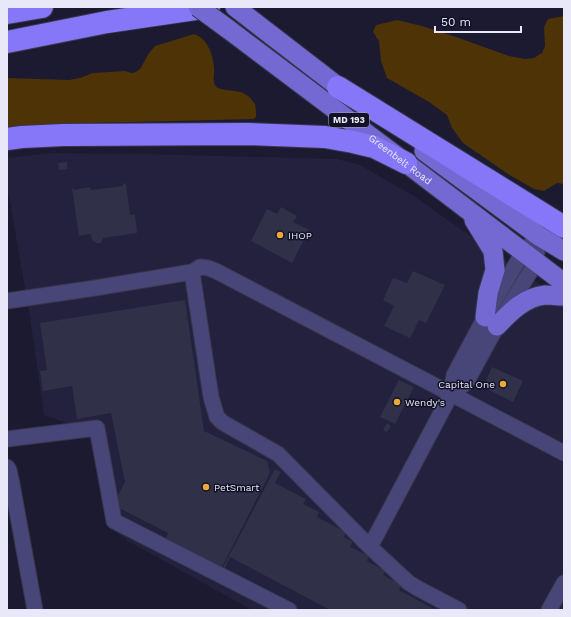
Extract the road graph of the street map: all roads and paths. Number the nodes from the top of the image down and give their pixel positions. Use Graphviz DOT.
graph roads {
  1 [pos="42,7"];
  2 [pos="198,7"];
  3 [pos="209,7"];
  4 [pos="235,7"];
  5 [pos="7,13"];
  6 [pos="7,42"];
  7 [pos="338,87"];
  8 [pos="7,139"];
  9 [pos="406,163"];
  10 [pos="470,211"];
  11 [pos="564,227"];
  12 [pos="539,236"];
  13 [pos="564,251"];
  14 [pos="529,257"];
  15 [pos="192,272"];
  16 [pos="564,283"];
  17 [pos="564,296"];
  18 [pos="7,301"];
  19 [pos="491,322"];
  20 [pos="451,394"];
  21 [pos="7,439"];
  22 [pos="564,453"];
  23 [pos="7,466"];
  24 [pos="370,547"];
  25 [pos="564,583"];
  26 [pos="35,610"];
  27 [pos="289,610"];
  28 [pos="459,610"];
  29 [pos="549,610"];
  1 -- 5 [label="highway"];
  2 -- 9 [label="main road, Greenbelt Road / MD 193, bridge"];
  3 -- 6 [label="highway"];
  4 -- 7 [label="main road, Greenbelt Road / MD 193"];
  7 -- 11 [label="highway"];
  7 -- 12 [label="main road, Greenbelt Road / MD 193"];
  8 -- 9 [label="highway"];
  9 -- 10 [label="main road, Greenbelt Road / MD 193"];
  10 -- 14 [label="main road, Greenbelt Road / MD 193"];
  10 -- 19 [label="main road"];
  12 -- 13 [label="main road, Greenbelt Road / MD 193"];
  12 -- 14 [label="lane"];
  14 -- 16 [label="main road, Greenbelt Road / MD 193"];
  14 -- 19 [label="lane"];
  15 -- 18 [label="lane"];
  15 -- 20 [label="lane"];
  15 -- 24 [label="lane"];
  17 -- 19 [label="main road"];
  19 -- 20 [label="lane"];
  20 -- 22 [label="lane"];
  20 -- 24 [label="lane"];
  21 -- 27 [label="lane"];
  23 -- 26 [label="lane"];
  24 -- 28 [label="lane"];
  25 -- 29 [label="lane"];
}
